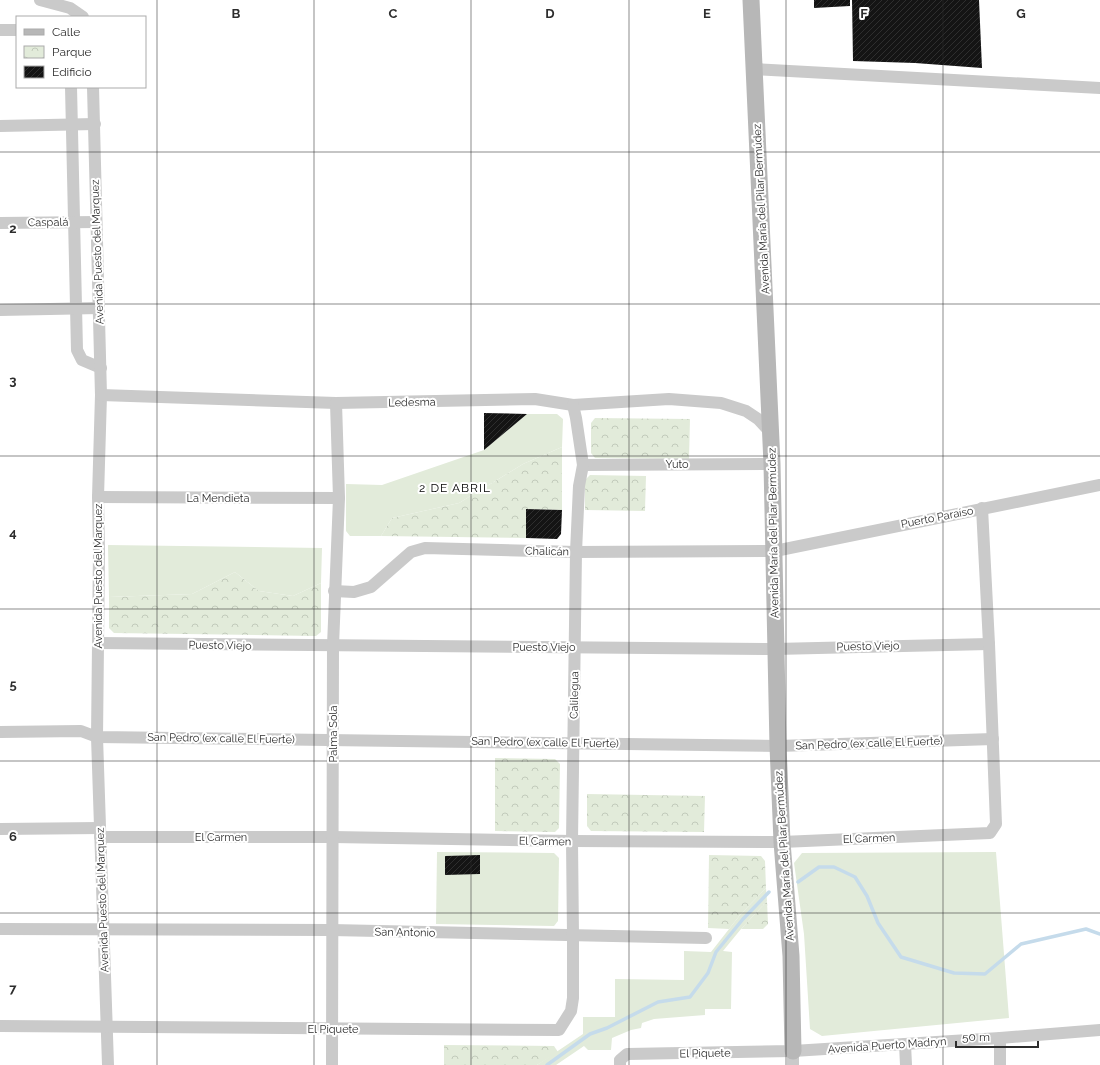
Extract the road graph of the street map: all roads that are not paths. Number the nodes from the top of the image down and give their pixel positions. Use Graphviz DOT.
graph roads {
  1 [pos="40,0"];
  2 [pos="752,0"];
  3 [pos="70,8"];
  4 [pos="82,16"];
  5 [pos="0,30"];
  6 [pos="16,30"];
  7 [pos="755,69"];
  8 [pos="71,88"];
  9 [pos="93,88"];
  10 [pos="1100,88"];
  11 [pos="95,124"];
  12 [pos="72,125"];
  13 [pos="0,126"];
  14 [pos="0,222"];
  15 [pos="74,222"];
  16 [pos="96,222"];
  17 [pos="76,308"];
  18 [pos="99,308"];
  19 [pos="0,310"];
  20 [pos="100,368"];
  21 [pos="101,396"];
  22 [pos="336,403"];
  23 [pos="573,405"];
  24 [pos="770,432"];
  25 [pos="772,464"];
  26 [pos="582,465"];
  27 [pos="1100,484"];
  28 [pos="98,497"];
  29 [pos="339,498"];
  30 [pos="982,508"];
  31 [pos="775,551"];
  32 [pos="576,552"];
  33 [pos="334,591"];
  34 [pos="98,643"];
  35 [pos="990,644"];
  36 [pos="333,646"];
  37 [pos="575,648"];
  38 [pos="775,649"];
  39 [pos="0,732"];
  40 [pos="97,737"];
  41 [pos="333,739"];
  42 [pos="993,739"];
  43 [pos="573,743"];
  44 [pos="778,746"];
  45 [pos="0,829"];
  46 [pos="100,832"];
  47 [pos="333,837"];
  48 [pos="572,841"];
  49 [pos="782,842"];
  50 [pos="0,929"];
  51 [pos="103,929"];
  52 [pos="331,930"];
  53 [pos="574,936"];
  54 [pos="706,938"];
  55 [pos="0,1026"];
  56 [pos="106,1026"];
  57 [pos="331,1030"];
  58 [pos="559,1030"];
  59 [pos="1100,1030"];
  60 [pos="1000,1038"];
  61 [pos="905,1044"];
  62 [pos="793,1058"];
  63 [pos="620,1063"];
  64 [pos="108,1065"];
  65 [pos="332,1065"];
  66 [pos="906,1065"];
  67 [pos="1000,1065"];
  1 -- 3 [label="street"];
  2 -- 7 [label="street, Avenida María del Pilar Bermúdez"];
  3 -- 4 [label="street"];
  5 -- 6 [label="street"];
  7 -- 10 [label="street"];
  7 -- 24 [label="street, Avenida María del Pilar Bermúdez"];
  8 -- 12 [label="street"];
  9 -- 11 [label="street, Avenida Puesto del Marquez"];
  11 -- 12 [label="street"];
  11 -- 16 [label="street, Avenida Puesto del Marquez"];
  12 -- 13 [label="street"];
  12 -- 15 [label="street"];
  14 -- 15 [label="street, Caspalá"];
  15 -- 16 [label="street, Caspalá"];
  15 -- 17 [label="street"];
  16 -- 18 [label="street, Avenida Puesto del Marquez"];
  17 -- 18 [label="street"];
  17 -- 19 [label="street"];
  17 -- 20 [label="street"];
  18 -- 20 [label="street, Avenida Puesto del Marquez"];
  20 -- 21 [label="street, Avenida Puesto del Marquez"];
  21 -- 22 [label="street, Ledesma"];
  21 -- 28 [label="street, Avenida Puesto del Marquez"];
  22 -- 23 [label="street, Ledesma"];
  22 -- 29 [label="street, Palma Sola"];
  23 -- 24 [label="street, Ledesma"];
  23 -- 26 [label="street, Calilegua"];
  24 -- 25 [label="street, Avenida María del Pilar Bermúdez"];
  25 -- 26 [label="street, Yuto"];
  25 -- 31 [label="street, Avenida María del Pilar Bermúdez"];
  26 -- 32 [label="street, Calilegua"];
  27 -- 30 [label="street, Puerto Paraíso"];
  28 -- 29 [label="street, La Mendieta"];
  28 -- 34 [label="street, Avenida Puesto del Marquez"];
  29 -- 33 [label="street, Palma Sola"];
  30 -- 31 [label="street, Puerto Paraíso"];
  30 -- 35 [label="street"];
  31 -- 32 [label="street, Chalicán"];
  31 -- 38 [label="street, Avenida María del Pilar Bermúdez"];
  32 -- 33 [label="street, Chalicán"];
  32 -- 37 [label="street, Calilegua"];
  33 -- 36 [label="street, Palma Sola"];
  34 -- 36 [label="street, Puesto Viejo"];
  34 -- 40 [label="street, Avenida Puesto del Marquez"];
  35 -- 38 [label="street, Puesto Viejo"];
  35 -- 42 [label="street"];
  36 -- 37 [label="street, Puesto Viejo"];
  36 -- 41 [label="street, Palma Sola"];
  37 -- 38 [label="street, Puesto Viejo"];
  37 -- 43 [label="street, Calilegua"];
  38 -- 44 [label="street, Avenida María del Pilar Bermúdez"];
  39 -- 40 [label="street, San Pedro (ex calle El Fuerte)"];
  40 -- 41 [label="street, San Pedro (ex calle El Fuerte)"];
  40 -- 46 [label="street, Avenida Puesto del Marquez"];
  41 -- 43 [label="street, San Pedro (ex calle El Fuerte)"];
  41 -- 47 [label="street, Palma Sola"];
  42 -- 44 [label="street, San Pedro (ex calle El Fuerte)"];
  42 -- 49 [label="street, El Carmen"];
  43 -- 44 [label="street, San Pedro (ex calle El Fuerte)"];
  43 -- 48 [label="street, Calilegua"];
  44 -- 49 [label="street, Avenida María del Pilar Bermúdez"];
  45 -- 46 [label="street, El Carmen"];
  46 -- 47 [label="street, El Carmen"];
  46 -- 51 [label="street, Avenida Puesto del Marquez"];
  47 -- 48 [label="street, El Carmen"];
  47 -- 52 [label="street, Palma Sola"];
  48 -- 49 [label="street, El Carmen"];
  48 -- 53 [label="street, Calilegua"];
  49 -- 62 [label="street, Avenida María del Pilar Bermúdez"];
  50 -- 51 [label="street, San Antonio"];
  51 -- 52 [label="street, San Antonio"];
  51 -- 56 [label="street, Avenida Puesto del Marquez"];
  52 -- 53 [label="street, San Antonio"];
  52 -- 57 [label="street, Palma Sola"];
  53 -- 54 [label="street, San Antonio"];
  53 -- 58 [label="street, Calilegua"];
  55 -- 56 [label="street, El Piquete"];
  56 -- 57 [label="street, El Piquete"];
  56 -- 64 [label="street, Avenida Puesto del Marquez"];
  57 -- 58 [label="street, El Piquete"];
  57 -- 65 [label="street, Palma Sola"];
  59 -- 60 [label="street, Avenida Puerto Madryn"];
  60 -- 61 [label="street, Avenida Puerto Madryn"];
  60 -- 67 [label="street"];
  61 -- 62 [label="street, Avenida Puerto Madryn"];
  61 -- 66 [label="street"];
  62 -- 63 [label="street, El Piquete"];
}
